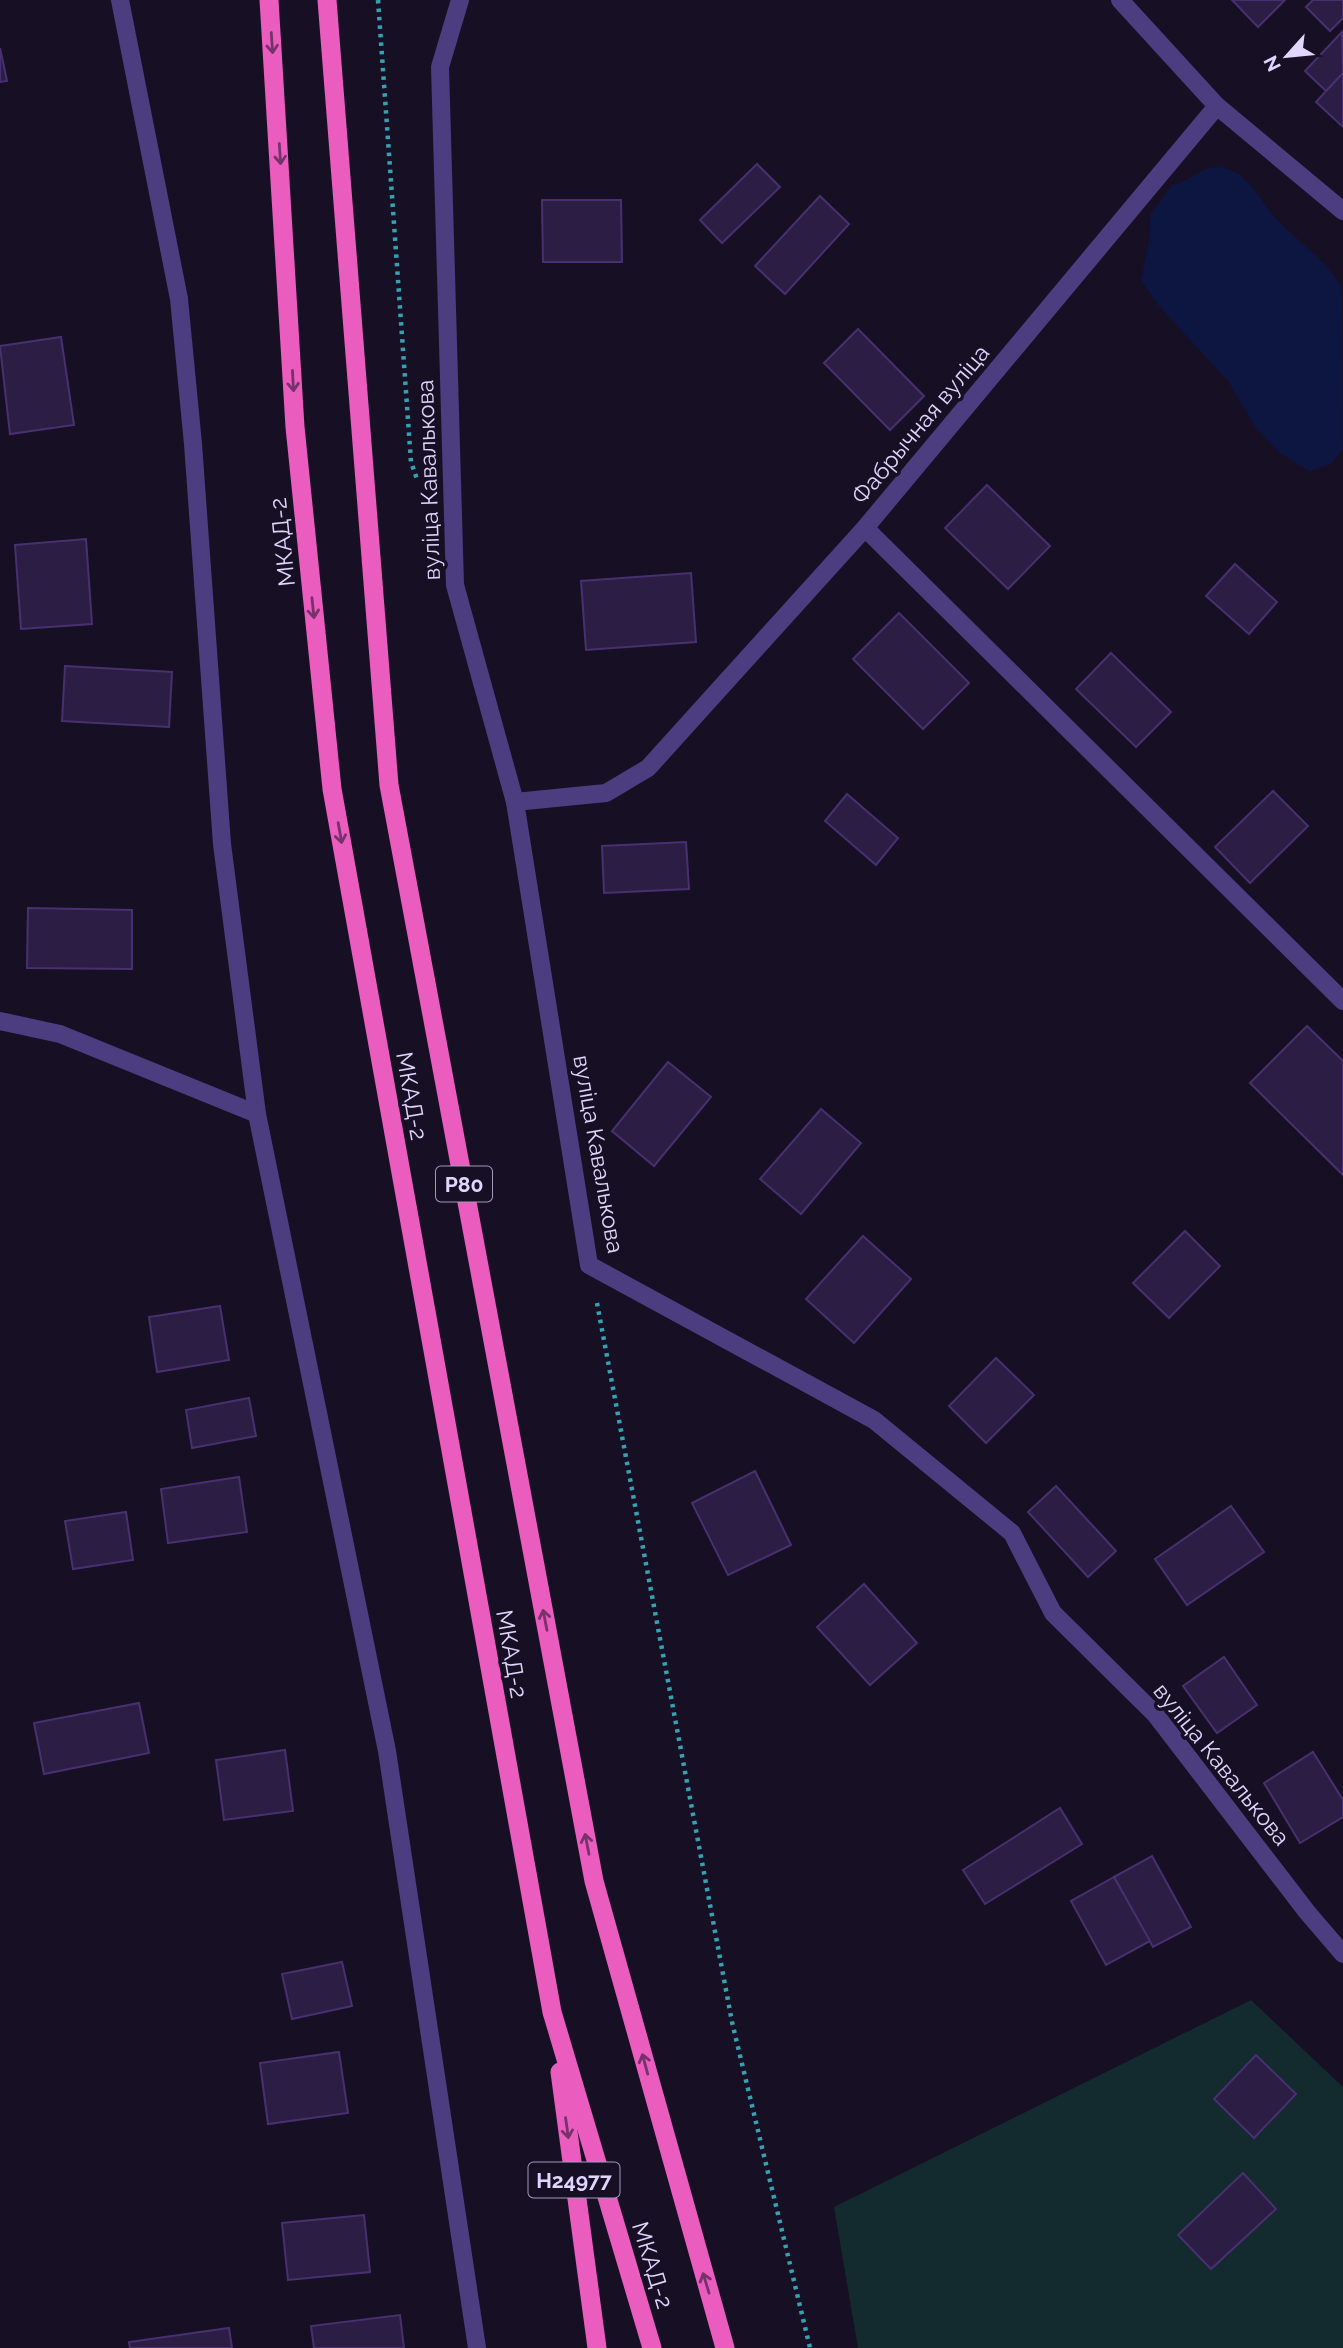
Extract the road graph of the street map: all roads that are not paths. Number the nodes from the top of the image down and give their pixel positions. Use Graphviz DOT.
graph roads {
  1 [pos="120,0"];
  2 [pos="269,0"];
  3 [pos="327,0"];
  4 [pos="460,0"];
  5 [pos="1120,0"];
  6 [pos="1217,106"];
  7 [pos="1343,211"];
  8 [pos="865,528"];
  9 [pos="515,802"];
  10 [pos="1343,1001"];
  11 [pos="0,1021"];
  12 [pos="257,1114"];
  13 [pos="1343,1954"];
  14 [pos="552,2011"];
  15 [pos="477,2348"];
  16 [pos="597,2348"];
  17 [pos="652,2348"];
  18 [pos="725,2348"];
  1 -- 12 [label="street"];
  2 -- 14 [label="highway, МКАД-2 / Р80, one-way"];
  18 -- 3 [label="highway, Р80, one-way"];
  4 -- 9 [label="street, вуліца Кавалькова"];
  5 -- 6 [label="street"];
  6 -- 7 [label="street"];
  6 -- 8 [label="street, Фабрычная вуліца"];
  8 -- 9 [label="street"];
  8 -- 10 [label="street, Фабрычная вуліца"];
  9 -- 13 [label="street, вуліца Кавалькова"];
  11 -- 12 [label="street"];
  12 -- 15 [label="street"];
  14 -- 16 [label="highway, Н24977, one-way"];
  14 -- 17 [label="highway, МКАД-2 / Р80"];
}
